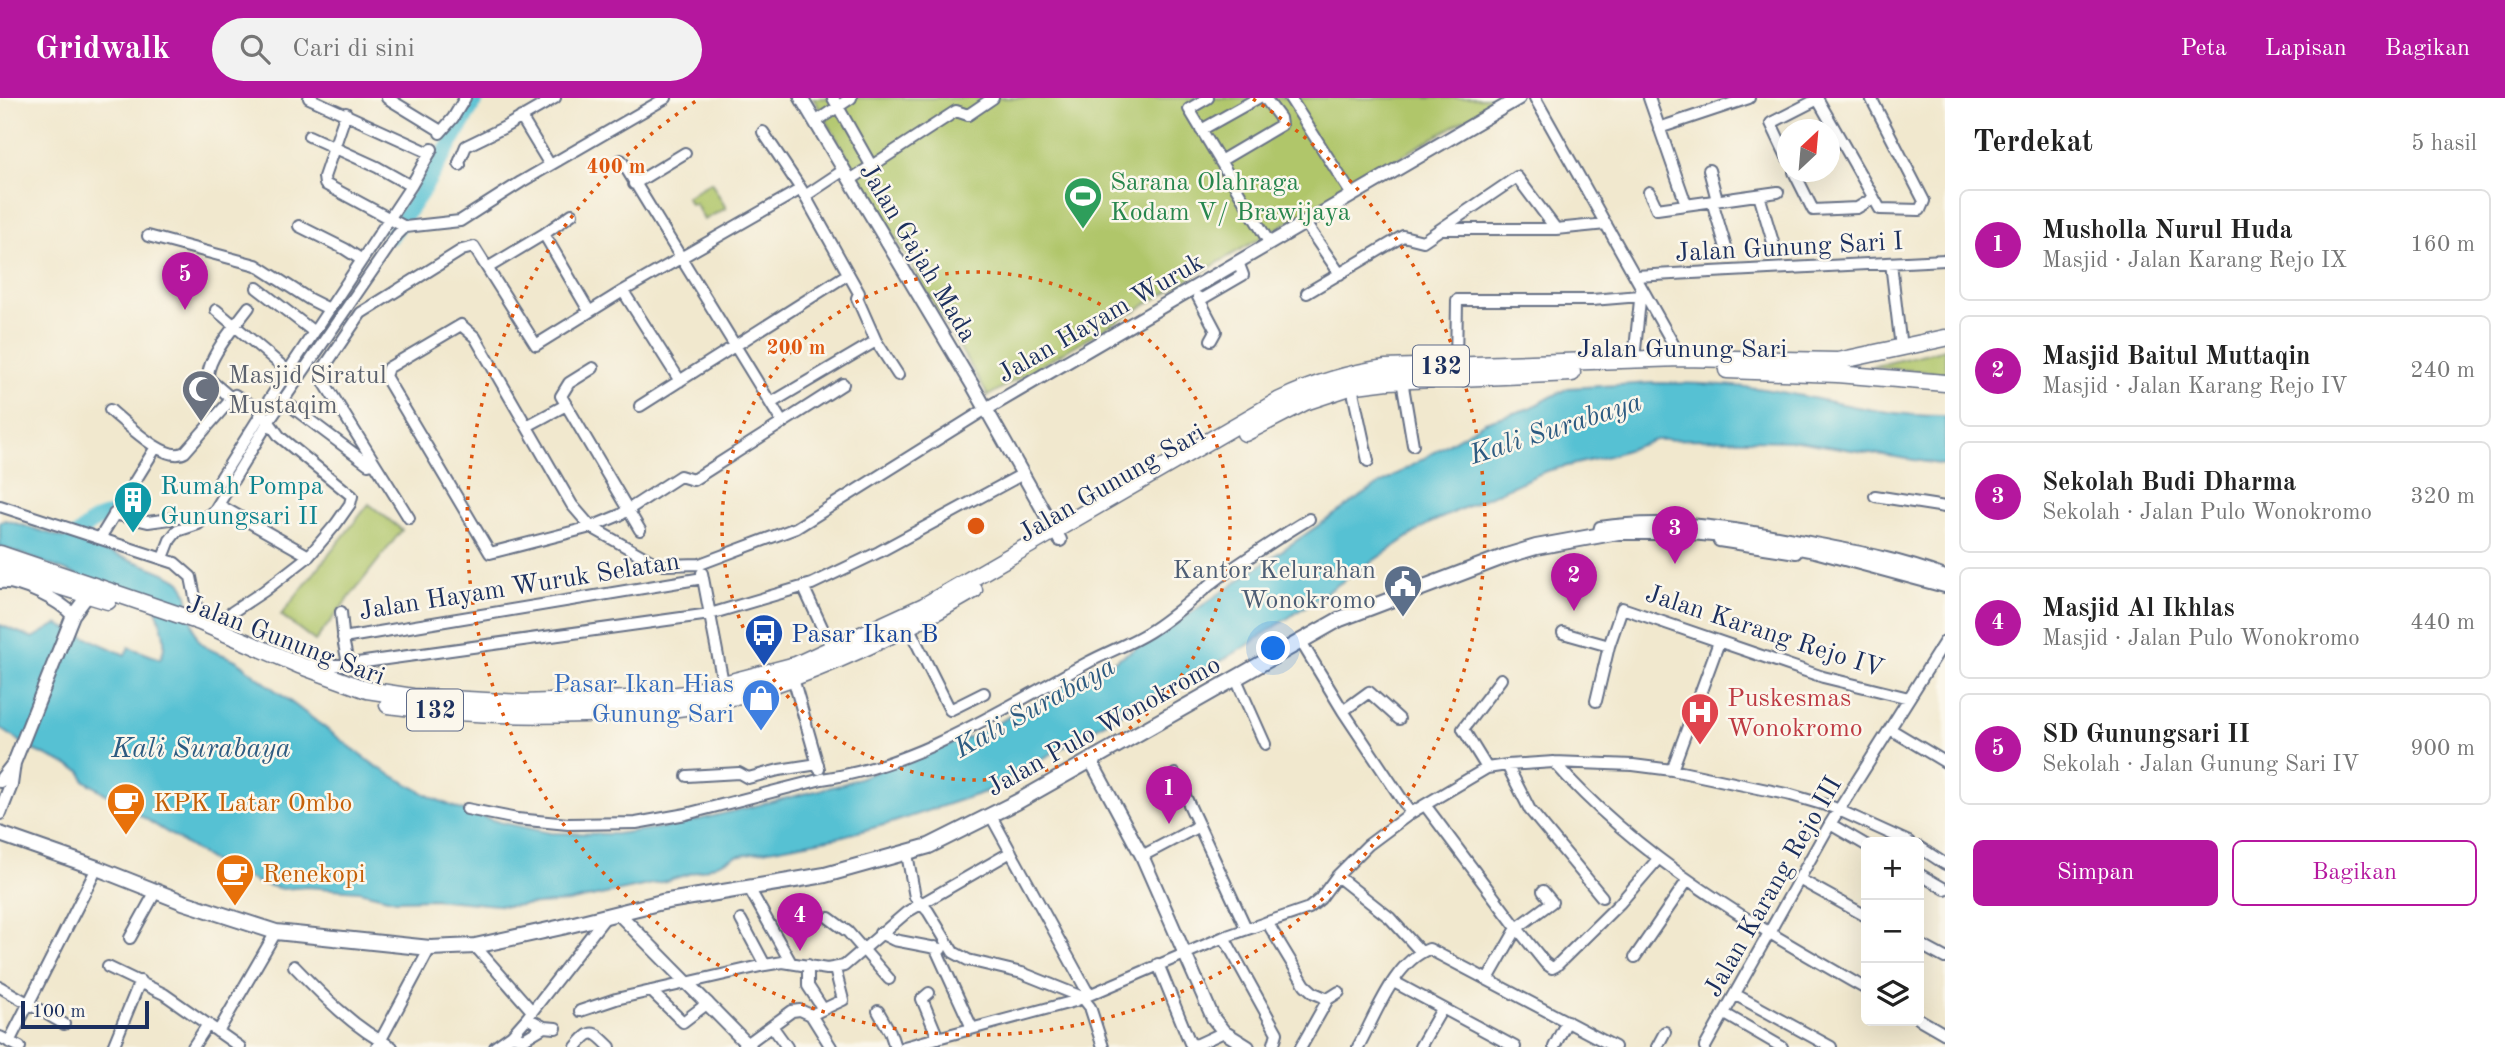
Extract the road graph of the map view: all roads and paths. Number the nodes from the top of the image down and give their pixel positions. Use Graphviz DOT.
graph roads {
  1 [pos="309,98"];
  2 [pos="387,98"];
  3 [pos="465,98"];
  4 [pos="555,98"];
  5 [pos="666,98"];
  6 [pos="801,98"];
  7 [pos="851,98"];
  8 [pos="1209,98"];
  9 [pos="1258,98"];
  10 [pos="1265,98"];
  11 [pos="1290,98"];
  12 [pos="1519,98"];
  13 [pos="1535,98"];
  14 [pos="1649,98"];
  15 [pos="1749,98"];
  16 [pos="1871,98"];
  17 [pos="1818,99"];
  18 [pos="985,100"];
  19 [pos="835,102"];
  20 [pos="346,113"];
  21 [pos="522,117"];
  22 [pos="1780,119"];
  23 [pos="1777,120"];
  24 [pos="815,122"];
  25 [pos="1659,128"];
  26 [pos="1202,130"];
  27 [pos="763,132"];
  28 [pos="1777,134"];
  29 [pos="309,136"];
  30 [pos="334,148"];
  31 [pos="685,153"];
  32 [pos="621,160"];
  33 [pos="1220,161"];
  34 [pos="460,164"];
  35 [pos="550,165"];
  36 [pos="873,167"];
  37 [pos="1709,170"];
  38 [pos="847,175"];
  39 [pos="1799,182"];
  40 [pos="634,184"];
  41 [pos="411,186"];
  42 [pos="1649,192"];
  43 [pos="1778,192"];
  44 [pos="803,193"];
  45 [pos="1352,195"];
  46 [pos="1759,195"];
  47 [pos="1874,198"];
  48 [pos="1714,200"];
  49 [pos="1686,204"];
  50 [pos="572,214"];
  51 [pos="397,223"];
  52 [pos="1305,223"];
  53 [pos="1606,224"];
  54 [pos="299,226"];
  55 [pos="1441,229"];
  56 [pos="1556,229"];
  57 [pos="544,234"];
  58 [pos="148,236"];
  59 [pos="1270,244"];
  60 [pos="1774,249"];
  61 [pos="1727,251"];
  62 [pos="680,259"];
  63 [pos="362,260"];
  64 [pos="1945,260"];
  65 [pos="1238,262"];
  66 [pos="1891,263"];
  67 [pos="489,267"];
  68 [pos="848,274"];
  69 [pos="1340,274"];
  70 [pos="1635,276"];
  71 [pos="257,288"];
  72 [pos="1193,288"];
  73 [pos="622,291"];
  74 [pos="1641,292"];
  75 [pos="1307,293"];
  76 [pos="1200,300"];
  77 [pos="249,307"];
  78 [pos="330,309"];
  79 [pos="215,310"];
  80 [pos="589,311"];
  81 [pos="234,327"];
  82 [pos="314,332"];
  83 [pos="1945,338"];
  84 [pos="1211,340"];
  85 [pos="876,341"];
  86 [pos="734,346"];
  87 [pos="1901,348"];
  88 [pos="1863,357"];
  89 [pos="1681,358"];
  90 [pos="1634,360"];
  91 [pos="1456,366"];
  92 [pos="593,368"];
  93 [pos="1546,368"];
  94 [pos="1837,368"];
  95 [pos="288,371"];
  96 [pos="898,375"];
  97 [pos="1863,378"];
  98 [pos="1402,380"];
  99 [pos="680,381"];
  100 [pos="1945,383"];
  101 [pos="843,384"];
  102 [pos="1352,387"];
  103 [pos="232,396"];
  104 [pos="284,401"];
  105 [pos="771,403"];
  106 [pos="566,405"];
  107 [pos="640,406"];
  108 [pos="110,410"];
  109 [pos="986,410"];
  110 [pos="265,416"];
  111 [pos="1258,420"];
  112 [pos="782,422"];
  113 [pos="527,426"];
  114 [pos="1413,445"];
  115 [pos="156,447"];
  116 [pos="1368,461"];
  117 [pos="374,462"];
  118 [pos="1023,474"];
  119 [pos="1875,495"];
  120 [pos="219,505"];
  121 [pos="0,506"];
  122 [pos="1945,507"];
  123 [pos="628,510"];
  124 [pos="112,515"];
  125 [pos="409,518"];
  126 [pos="1309,519"];
  127 [pos="189,521"];
  128 [pos="591,527"];
  129 [pos="640,530"];
  130 [pos="1598,535"];
  131 [pos="1678,535"];
  132 [pos="95,536"];
  133 [pos="1058,536"];
  134 [pos="0,554"];
  135 [pos="309,556"];
  136 [pos="163,558"];
  137 [pos="700,564"];
  138 [pos="0,569"];
  139 [pos="1945,576"];
  140 [pos="703,578"];
  141 [pos="6,583"];
  142 [pos="1945,584"];
  143 [pos="803,586"];
  144 [pos="87,589"];
  145 [pos="1945,590"];
  146 [pos="341,612"];
  147 [pos="710,614"];
  148 [pos="71,620"];
  149 [pos="200,625"];
  150 [pos="908,626"];
  151 [pos="1563,633"];
  152 [pos="343,638"];
  153 [pos="1300,640"];
  154 [pos="1945,641"];
  155 [pos="1719,642"];
  156 [pos="1609,646"];
  157 [pos="832,649"];
  158 [pos="348,663"];
  159 [pos="299,665"];
  160 [pos="793,678"];
  161 [pos="1236,679"];
  162 [pos="1501,680"];
  163 [pos="725,691"];
  164 [pos="984,694"];
  165 [pos="1909,698"];
  166 [pos="1595,701"];
  167 [pos="413,702"];
  168 [pos="1343,711"];
  169 [pos="1399,719"];
  170 [pos="1890,729"];
  171 [pos="1265,744"];
  172 [pos="15,760"];
  173 [pos="1091,761"];
  174 [pos="1554,762"];
  175 [pos="1945,762"];
  176 [pos="818,764"];
  177 [pos="1507,765"];
  178 [pos="1488,768"];
  179 [pos="1672,770"];
  180 [pos="1175,774"];
  181 [pos="687,776"];
  182 [pos="822,779"];
  183 [pos="0,781"];
  184 [pos="1425,805"];
  185 [pos="1408,807"];
  186 [pos="467,809"];
  187 [pos="1840,809"];
  188 [pos="0,813"];
  189 [pos="991,816"];
  190 [pos="1830,824"];
  191 [pos="1199,826"];
  192 [pos="0,834"];
  193 [pos="1899,837"];
  194 [pos="1861,842"];
  195 [pos="1924,850"];
  196 [pos="1011,852"];
  197 [pos="907,854"];
  198 [pos="1142,856"];
  199 [pos="1658,859"];
  200 [pos="1945,864"];
  201 [pos="97,868"];
  202 [pos="1337,876"];
  203 [pos="1924,877"];
  204 [pos="1799,879"];
  205 [pos="1687,881"];
  206 [pos="749,888"];
  207 [pos="1945,889"];
  208 [pos="156,891"];
  209 [pos="1543,891"];
  210 [pos="1602,897"];
  211 [pos="920,904"];
  212 [pos="1861,913"];
  213 [pos="613,914"];
  214 [pos="829,918"];
  215 [pos="740,920"];
  216 [pos="1267,922"];
  217 [pos="1246,928"];
  218 [pos="1517,928"];
  219 [pos="276,932"];
  220 [pos="880,933"];
  221 [pos="1769,934"];
  222 [pos="1224,937"];
  223 [pos="130,938"];
  224 [pos="475,946"];
  225 [pos="935,947"];
  226 [pos="1924,947"];
  227 [pos="430,948"];
  228 [pos="864,949"];
  229 [pos="953,952"];
  230 [pos="1421,952"];
  231 [pos="1185,953"];
  232 [pos="1635,957"];
  233 [pos="1945,958"];
  234 [pos="791,963"];
  235 [pos="1158,964"];
  236 [pos="765,965"];
  237 [pos="808,965"];
  238 [pos="294,966"];
  239 [pos="108,967"];
  240 [pos="835,969"];
  241 [pos="889,979"];
  242 [pos="1488,979"];
  243 [pos="140,981"];
  244 [pos="688,982"];
  245 [pos="1394,982"];
  246 [pos="1861,986"];
  247 [pos="0,987"];
  248 [pos="651,992"];
  249 [pos="1339,992"];
  250 [pos="929,993"];
  251 [pos="1085,995"];
  252 [pos="1736,995"];
  253 [pos="1328,999"];
  254 [pos="28,1003"];
  255 [pos="708,1003"];
  256 [pos="823,1009"];
  257 [pos="1442,1009"];
  258 [pos="580,1011"];
  259 [pos="878,1011"];
  260 [pos="1725,1014"];
  261 [pos="529,1015"];
  262 [pos="811,1015"];
  263 [pos="1567,1021"];
  264 [pos="1924,1022"];
  265 [pos="64,1024"];
  266 [pos="208,1024"];
  267 [pos="772,1026"];
  268 [pos="544,1027"];
  269 [pos="556,1028"];
  270 [pos="972,1028"];
  271 [pos="218,1031"];
  272 [pos="1224,1032"];
  273 [pos="1665,1032"];
  274 [pos="1945,1034"];
  275 [pos="512,1035"];
  276 [pos="5,1039"];
  277 [pos="942,1041"];
  278 [pos="378,1044"];
  279 [pos="749,1046"];
  280 [pos="1610,1046"];
  281 [pos="20,1047"];
  282 [pos="113,1047"];
  283 [pos="192,1047"];
  284 [pos="240,1047"];
  285 [pos="392,1047"];
  286 [pos="495,1047"];
  287 [pos="576,1047"];
  288 [pos="610,1047"];
  289 [pos="788,1047"];
  290 [pos="831,1047"];
  291 [pos="895,1047"];
  292 [pos="904,1047"];
  293 [pos="1103,1047"];
  294 [pos="1248,1047"];
  295 [pos="1273,1047"];
  296 [pos="1301,1047"];
  297 [pos="1358,1047"];
  298 [pos="1420,1047"];
  299 [pos="1515,1047"];
  300 [pos="1554,1047"];
  301 [pos="1657,1047"];
  302 [pos="1705,1047"];
  303 [pos="1782,1047"];
  304 [pos="1831,1047"];
  1 -- 20 [label="street"];
  2 -- 3 [label="street"];
  4 -- 21 [label="street"];
  5 -- 35 [label="street"];
  6 -- 24 [label="street, Jalan Gajah Mada"];
  7 -- 19 [label="street"];
  8 -- 26 [label="street"];
  9 -- 26 [label="street"];
  10 -- 33 [label="street"];
  11 -- 45 [label="street"];
  12 -- 45 [label="street, Jalan Hayam Wuruk"];
  13 -- 53 [label="street"];
  14 -- 25 [label="street"];
  15 -- 25 [label="street"];
  16 -- 47 [label="street"];
  17 -- 22 [label="street"];
  17 -- 47 [label="street"];
  18 -- 36 [label="street"];
  19 -- 24 [label="street"];
  19 -- 36 [label="street"];
  20 -- 30 [label="street"];
  20 -- 41 [label="street"];
  21 -- 34 [label="street"];
  21 -- 35 [label="street"];
  23 -- 28 [label="street"];
  24 -- 38 [label="street, Jalan Gajah Mada"];
  25 -- 49 [label="street"];
  26 -- 33 [label="street"];
  27 -- 44 [label="street"];
  29 -- 30 [label="street"];
  30 -- 41 [label="street"];
  30 -- 51 [label="street"];
  31 -- 40 [label="street"];
  32 -- 40 [label="street"];
  33 -- 59 [label="street"];
  35 -- 51 [label="street"];
  36 -- 38 [label="street"];
  37 -- 48 [label="street"];
  38 -- 44 [label="street"];
  38 -- 109 [label="street, Jalan Gajah Mada"];
  39 -- 47 [label="street"];
  40 -- 62 [label="street"];
  41 -- 51 [label="street"];
  42 -- 49 [label="street"];
  43 -- 46 [label="street"];
  44 -- 62 [label="street"];
  44 -- 68 [label="street"];
  45 -- 52 [label="street, Jalan Hayam Wuruk"];
  46 -- 48 [label="street"];
  46 -- 60 [label="street"];
  48 -- 49 [label="street"];
  48 -- 61 [label="street"];
  50 -- 57 [label="street"];
  51 -- 63 [label="street"];
  51 -- 104 [label="street"];
  52 -- 59 [label="street, Jalan Hayam Wuruk"];
  52 -- 69 [label="street"];
  53 -- 56 [label="street"];
  53 -- 70 [label="street"];
  54 -- 63 [label="street"];
  55 -- 56 [label="street"];
  55 -- 56 [label="street"];
  55 -- 69 [label="street"];
  57 -- 67 [label="street"];
  57 -- 80 [label="street"];
  58 -- 78 [label="street"];
  59 -- 65 [label="street, Jalan Hayam Wuruk"];
  62 -- 73 [label="street"];
  62 -- 86 [label="street"];
  63 -- 78 [label="street"];
  64 -- 66 [label="street, Jalan Gunung Sari I"];
  65 -- 72 [label="street, Jalan Hayam Wuruk"];
  65 -- 76 [label="street"];
  66 -- 70 [label="street, Jalan Gunung Sari I"];
  66 -- 87 [label="street"];
  67 -- 80 [label="street"];
  67 -- 117 [label="street"];
  68 -- 85 [label="street"];
  68 -- 86 [label="street"];
  69 -- 75 [label="street"];
  70 -- 74 [label="street"];
  71 -- 82 [label="street"];
  72 -- 76 [label="street"];
  72 -- 109 [label="street, Jalan Hayam Wuruk"];
  73 -- 80 [label="street"];
  73 -- 99 [label="street"];
  74 -- 89 [label="street"];
  74 -- 90 [label="street"];
  74 -- 91 [label="street"];
  76 -- 84 [label="street"];
  77 -- 81 [label="street"];
  78 -- 82 [label="street"];
  79 -- 81 [label="street"];
  81 -- 95 [label="street"];
  81 -- 103 [label="street"];
  82 -- 95 [label="street"];
  83 -- 87 [label="main road"];
  85 -- 96 [label="street"];
  85 -- 105 [label="street"];
  86 -- 99 [label="street"];
  86 -- 105 [label="street"];
  87 -- 88 [label="main road"];
  88 -- 94 [label="main road"];
  88 -- 97 [label="main road"];
  89 -- 90 [label="main road, Jalan Gunung Sari / 132"];
  89 -- 94 [label="main road, Jalan Gunung Sari / 132"];
  90 -- 93 [label="main road, Jalan Gunung Sari / 132"];
  91 -- 93 [label="main road, Jalan Gunung Sari / 132"];
  91 -- 111 [label="main road, Jalan Gunung Sari / 132"];
  92 -- 106 [label="street"];
  93 -- 94 [label="main road, Jalan Gunung Sari / 132"];
  93 -- 98 [label="main road, Jalan Gunung Sari / 132"];
  94 -- 97 [label="main road, Jalan Gunung Sari / 132"];
  95 -- 110 [label="street"];
  97 -- 100 [label="main road, Jalan Gunung Sari / 132"];
  98 -- 102 [label="main road, Jalan Gunung Sari / 132"];
  98 -- 114 [label="street"];
  99 -- 107 [label="street"];
  101 -- 112 [label="street"];
  102 -- 111 [label="main road, Jalan Gunung Sari / 132"];
  102 -- 116 [label="street"];
  103 -- 110 [label="street"];
  103 -- 115 [label="street"];
  104 -- 110 [label="street"];
  104 -- 117 [label="street"];
  105 -- 112 [label="street"];
  106 -- 113 [label="street"];
  106 -- 123 [label="street"];
  108 -- 115 [label="street"];
  109 -- 118 [label="street, Jalan Gajah Mada"];
  109 -- 137 [label="street, Jalan Hayam Wuruk"];
  110 -- 120 [label="street"];
  110 -- 135 [label="street"];
  111 -- 133 [label="main road, Jalan Gunung Sari / 132"];
  112 -- 123 [label="street"];
  113 -- 128 [label="street"];
  113 -- 128 [label="street"];
  115 -- 124 [label="street"];
  117 -- 125 [label="street"];
  118 -- 133 [label="street, Jalan Gajah Mada"];
  118 -- 143 [label="street"];
  119 -- 122 [label="street"];
  120 -- 127 [label="street"];
  120 -- 135 [label="street"];
  121 -- 132 [label="street, Jalan Gunung Sari"];
  123 -- 128 [label="street"];
  123 -- 129 [label="street"];
  124 -- 127 [label="street"];
  124 -- 132 [label="street"];
  126 -- 182 [label="street"];
  127 -- 136 [label="street"];
  128 -- 137 [label="street, Jalan Hayam Wuruk"];
  130 -- 139 [label="street, Jalan Pulo Wonokromo"];
  130 -- 142 [label="main road, Jalan Pulo Wonokromo"];
  130 -- 153 [label="main road, Jalan Pulo Wonokromo"];
  131 -- 145 [label="street"];
  132 -- 136 [label="street, Jalan Gunung Sari"];
  133 -- 150 [label="main road, Jalan Gunung Sari / 132"];
  133 -- 157 [label="main road, Jalan Gunung Sari / 132"];
  134 -- 144 [label="main road, 132"];
  135 -- 149 [label="street"];
  136 -- 149 [label="street, Jalan Gunung Sari"];
  137 -- 140 [label="street"];
  138 -- 141 [label="street"];
  138 -- 144 [label="main road, 132"];
  140 -- 147 [label="street"];
  140 -- 152 [label="street, Jalan Hayam Wuruk Selatan"];
  141 -- 148 [label="street"];
  143 -- 147 [label="street"];
  143 -- 157 [label="street"];
  144 -- 148 [label="street"];
  144 -- 149 [label="main road, Jalan Gunung Sari / 132"];
  146 -- 152 [label="street"];
  147 -- 158 [label="street"];
  147 -- 163 [label="street"];
  148 -- 172 [label="street"];
  149 -- 159 [label="main road, Jalan Gunung Sari / 132"];
  149 -- 167 [label="main road, Jalan Gunung Sari / 132"];
  150 -- 160 [label="main road, Jalan Gunung Sari / 132"];
  150 -- 164 [label="street"];
  151 -- 156 [label="street"];
  152 -- 158 [label="street"];
  153 -- 161 [label="main road, Jalan Pulo Wonokromo"];
  153 -- 168 [label="street"];
  154 -- 165 [label="street, Jalan Karang Rejo III"];
  155 -- 156 [label="street, Jalan Karang Rejo IV"];
  155 -- 165 [label="street, Jalan Karang Rejo IV"];
  155 -- 179 [label="street"];
  156 -- 166 [label="street, Jalan Karang Rejo IV"];
  157 -- 163 [label="main road, Jalan Gunung Sari / 132"];
  158 -- 159 [label="street"];
  159 -- 167 [label="main road, Jalan Gunung Sari / 132"];
  160 -- 163 [label="main road, Jalan Gunung Sari / 132"];
  160 -- 176 [label="street"];
  161 -- 171 [label="street"];
  161 -- 173 [label="main road, Jalan Pulo Wonokromo"];
  162 -- 178 [label="street"];
  163 -- 167 [label="main road, Jalan Gunung Sari / 132"];
  165 -- 170 [label="street, Jalan Karang Rejo III"];
  168 -- 169 [label="street"];
  168 -- 185 [label="street"];
  170 -- 175 [label="street"];
  170 -- 187 [label="street, Jalan Karang Rejo III"];
  172 -- 183 [label="street"];
  172 -- 188 [label="street"];
  173 -- 189 [label="main road, Jalan Pulo Wonokromo"];
  173 -- 198 [label="street"];
  174 -- 177 [label="street"];
  174 -- 179 [label="street"];
  174 -- 199 [label="street"];
  176 -- 181 [label="street"];
  176 -- 182 [label="street"];
  177 -- 178 [label="street"];
  177 -- 210 [label="street"];
  178 -- 184 [label="street"];
  179 -- 187 [label="street"];
  180 -- 191 [label="street"];
  182 -- 186 [label="street"];
  184 -- 185 [label="street"];
  184 -- 218 [label="street"];
  185 -- 202 [label="street"];
  187 -- 190 [label="street, Jalan Karang Rejo III"];
  187 -- 193 [label="street"];
  189 -- 196 [label="street"];
  189 -- 197 [label="main road, Jalan Pulo Wonokromo"];
  190 -- 194 [label="street"];
  190 -- 204 [label="street, Jalan Karang Rejo III"];
  191 -- 198 [label="street"];
  191 -- 217 [label="street"];
  192 -- 201 [label="main road, Jalan Pulo Wonokromo"];
  195 -- 200 [label="street"];
  196 -- 211 [label="street"];
  196 -- 251 [label="street"];
  197 -- 206 [label="main road, Jalan Pulo Wonokromo"];
  197 -- 211 [label="street"];
  198 -- 231 [label="street"];
  199 -- 205 [label="street"];
  199 -- 218 [label="street"];
  201 -- 208 [label="main road, Jalan Pulo Wonokromo"];
  201 -- 254 [label="street"];
  202 -- 216 [label="street"];
  202 -- 230 [label="street"];
  203 -- 207 [label="street"];
  204 -- 212 [label="street"];
  204 -- 221 [label="street, Jalan Karang Rejo III"];
  205 -- 221 [label="street"];
  205 -- 232 [label="street"];
  206 -- 213 [label="main road, Jalan Pulo Wonokromo"];
  206 -- 234 [label="street"];
  208 -- 219 [label="main road, Jalan Pulo Wonokromo"];
  208 -- 223 [label="street"];
  209 -- 218 [label="street"];
  211 -- 220 [label="street"];
  211 -- 229 [label="street"];
  213 -- 224 [label="main road, Jalan Pulo Wonokromo"];
  213 -- 244 [label="street"];
  213 -- 261 [label="street"];
  214 -- 228 [label="street"];
  215 -- 236 [label="street"];
  216 -- 217 [label="street"];
  216 -- 253 [label="street"];
  217 -- 222 [label="street"];
  218 -- 242 [label="street"];
  219 -- 227 [label="main road, Jalan Pulo Wonokromo"];
  219 -- 271 [label="street"];
  220 -- 225 [label="street"];
  220 -- 228 [label="street"];
  221 -- 246 [label="street"];
  221 -- 252 [label="street, Jalan Karang Rejo III"];
  222 -- 231 [label="street"];
  222 -- 295 [label="street"];
  224 -- 227 [label="main road, Jalan Pulo Wonokromo"];
  224 -- 261 [label="street"];
  225 -- 229 [label="street"];
  225 -- 270 [label="street"];
  226 -- 233 [label="street"];
  227 -- 278 [label="street"];
  228 -- 240 [label="street"];
  228 -- 241 [label="street"];
  229 -- 251 [label="street"];
  230 -- 242 [label="street"];
  230 -- 245 [label="street"];
  231 -- 235 [label="street"];
  231 -- 272 [label="street"];
  234 -- 236 [label="street"];
  234 -- 237 [label="street"];
  235 -- 251 [label="street"];
  235 -- 272 [label="street"];
  236 -- 244 [label="street"];
  237 -- 240 [label="street"];
  237 -- 256 [label="street"];
  238 -- 278 [label="street"];
  239 -- 243 [label="street"];
  240 -- 256 [label="street"];
  242 -- 263 [label="street"];
  243 -- 266 [label="street"];
  243 -- 282 [label="street"];
  244 -- 248 [label="street"];
  244 -- 255 [label="street"];
  245 -- 257 [label="street"];
  245 -- 297 [label="street"];
  247 -- 254 [label="street"];
  248 -- 255 [label="street"];
  248 -- 258 [label="street"];
  249 -- 253 [label="street"];
  250 -- 277 [label="street"];
  251 -- 270 [label="street"];
  251 -- 293 [label="street"];
  252 -- 260 [label="street, Jalan Karang Rejo III"];
  252 -- 304 [label="street"];
  253 -- 296 [label="street"];
  254 -- 265 [label="street"];
  254 -- 276 [label="street"];
  255 -- 279 [label="street"];
  256 -- 262 [label="street"];
  257 -- 298 [label="street"];
  257 -- 299 [label="street"];
  259 -- 291 [label="street"];
  260 -- 302 [label="street, Jalan Karang Rejo III"];
  260 -- 303 [label="street"];
  261 -- 268 [label="street"];
  261 -- 275 [label="street"];
  262 -- 267 [label="street"];
  262 -- 290 [label="street"];
  263 -- 280 [label="street"];
  263 -- 300 [label="street"];
  264 -- 274 [label="street"];
  266 -- 271 [label="street"];
  266 -- 283 [label="street"];
  267 -- 279 [label="street"];
  267 -- 289 [label="street"];
  268 -- 269 [label="street"];
  268 -- 275 [label="street"];
  270 -- 277 [label="street"];
  271 -- 284 [label="street"];
  272 -- 294 [label="street"];
  273 -- 301 [label="street"];
  275 -- 286 [label="street"];
  276 -- 281 [label="street"];
  277 -- 292 [label="street"];
  278 -- 285 [label="street"];
  287 -- 288 [label="street"];
}
